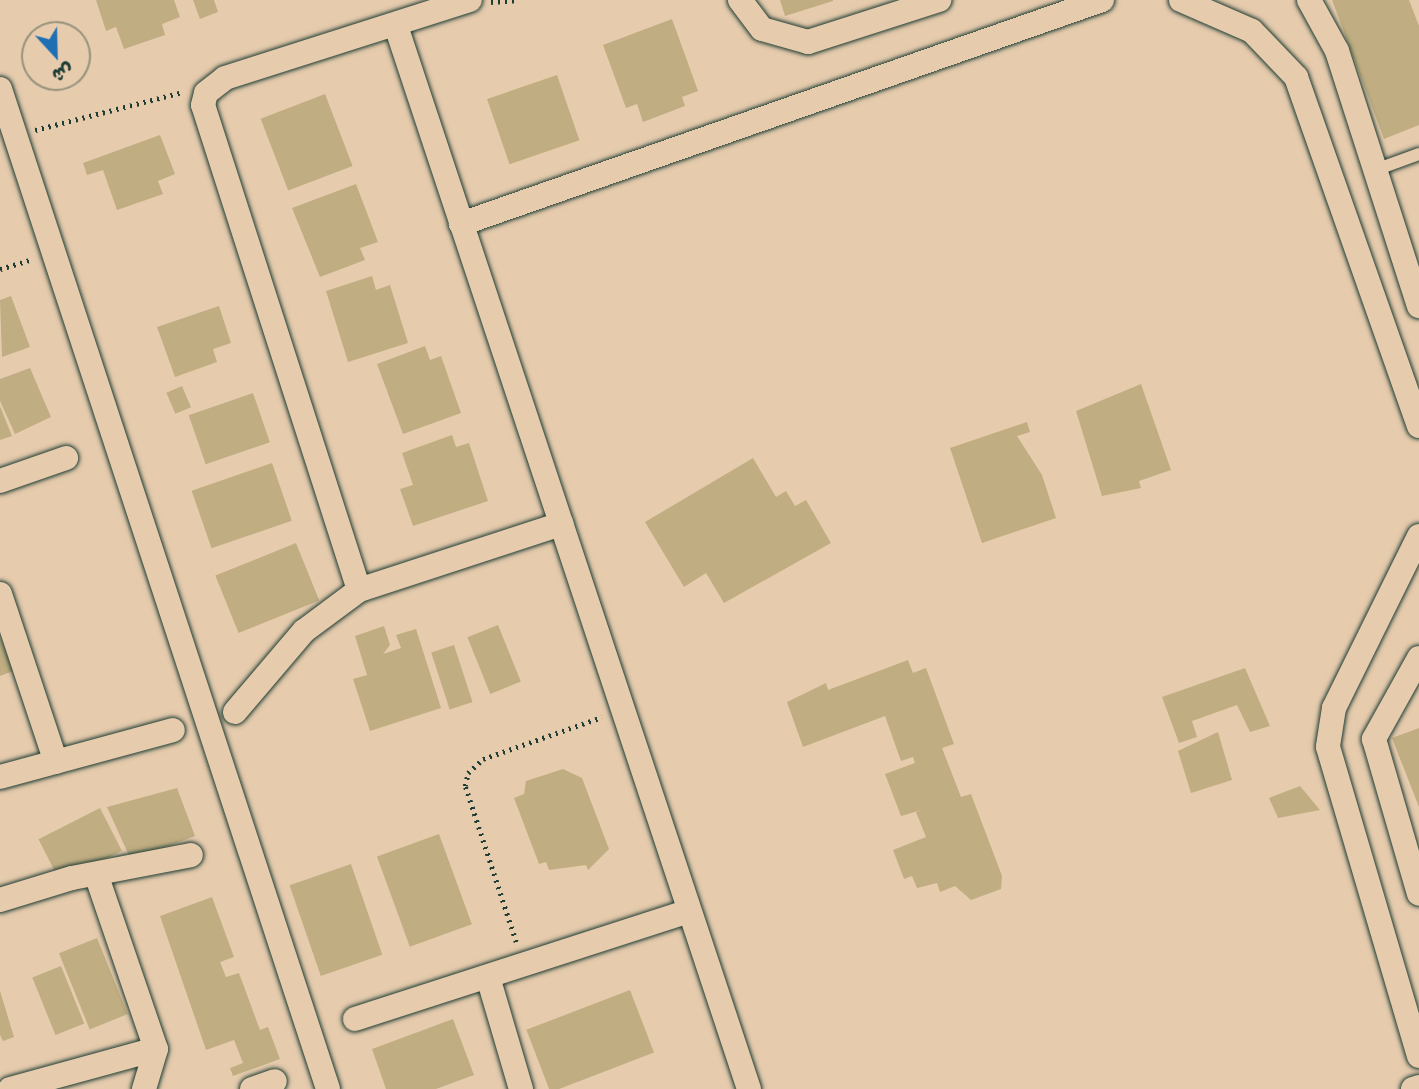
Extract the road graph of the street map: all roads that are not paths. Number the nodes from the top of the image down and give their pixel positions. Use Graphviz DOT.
graph roads {
  1 [pos="470,0"];
  2 [pos="740,0"];
  3 [pos="939,0"];
  4 [pos="1102,0"];
  5 [pos="1181,0"];
  6 [pos="1309,0"];
  7 [pos="396,26"];
  8 [pos="0,89"];
  9 [pos="1419,154"];
  10 [pos="1375,170"];
  11 [pos="461,224"];
  12 [pos="1419,306"];
  13 [pos="1419,426"];
  14 [pos="66,458"];
  15 [pos="0,481"];
  16 [pos="561,524"];
  17 [pos="1419,536"];
  18 [pos="359,590"];
  19 [pos="0,594"];
  20 [pos="1419,658"];
  21 [pos="235,712"];
  22 [pos="173,730"];
  23 [pos="56,762"];
  24 [pos="0,777"];
  25 [pos="191,855"];
  26 [pos="97,877"];
  27 [pos="1419,894"];
  28 [pos="0,901"];
  29 [pos="690,911"];
  30 [pos="488,977"];
  31 [pos="355,1019"];
  32 [pos="156,1049"];
  33 [pos="1419,1056"];
  34 [pos="1419,1087"];
  35 [pos="10,1089"];
  36 [pos="144,1089"];
  37 [pos="328,1089"];
  38 [pos="521,1089"];
  39 [pos="748,1089"];
  40 [pos="1413,1089"];
  1 -- 7 [label="street"];
  2 -- 3 [label="street"];
  4 -- 11 [label="street"];
  5 -- 13 [label="street"];
  6 -- 10 [label="street"];
  7 -- 11 [label="street"];
  7 -- 18 [label="street"];
  8 -- 37 [label="street"];
  9 -- 10 [label="lane"];
  10 -- 12 [label="street"];
  11 -- 16 [label="street"];
  14 -- 15 [label="street"];
  16 -- 18 [label="street"];
  16 -- 29 [label="street"];
  17 -- 33 [label="street"];
  18 -- 21 [label="street"];
  19 -- 23 [label="street"];
  20 -- 27 [label="street"];
  22 -- 23 [label="street"];
  23 -- 24 [label="street"];
  25 -- 26 [label="street"];
  26 -- 28 [label="street"];
  26 -- 32 [label="street"];
  29 -- 30 [label="street"];
  29 -- 39 [label="street"];
  30 -- 31 [label="street"];
  30 -- 38 [label="street"];
  32 -- 35 [label="street"];
  32 -- 36 [label="street"];
  34 -- 40 [label="street"];
}
